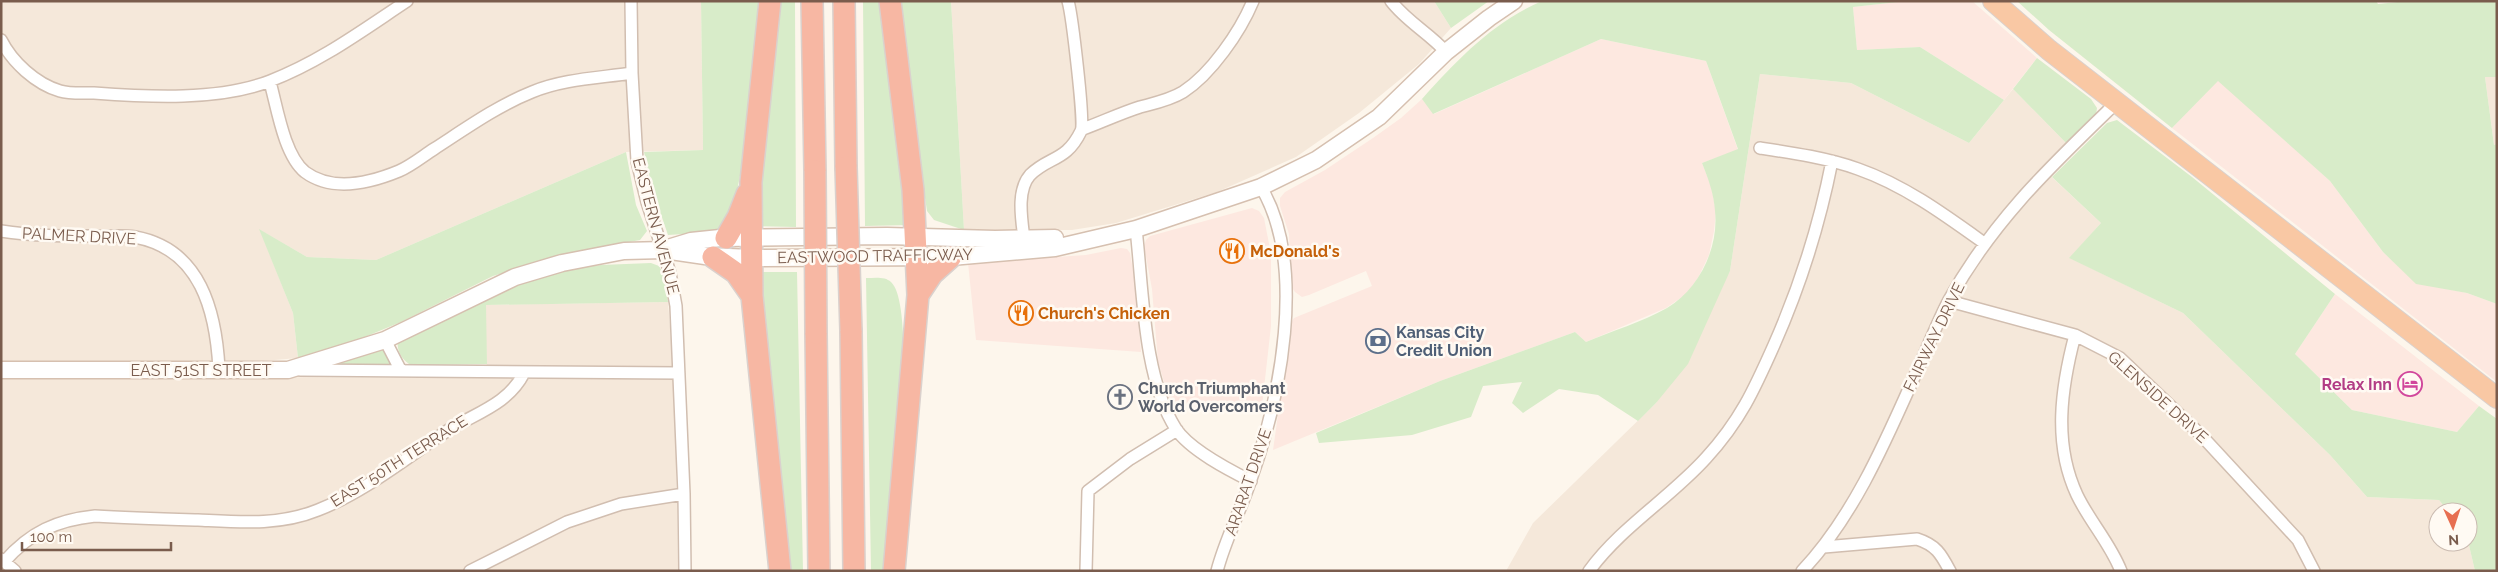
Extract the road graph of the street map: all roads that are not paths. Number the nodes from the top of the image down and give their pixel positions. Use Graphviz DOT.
graph roads {
  1 [pos="407,1"];
  2 [pos="631,1"];
  3 [pos="770,1"];
  4 [pos="812,1"];
  5 [pos="844,1"];
  6 [pos="890,1"];
  7 [pos="1068,1"];
  8 [pos="1253,1"];
  9 [pos="1391,1"];
  10 [pos="1514,1"];
  11 [pos="1993,1"];
  12 [pos="1,40"];
  13 [pos="1446,52"];
  14 [pos="632,73"];
  15 [pos="270,82"];
  16 [pos="2117,102"];
  17 [pos="1082,129"];
  18 [pos="1760,148"];
  19 [pos="1832,161"];
  20 [pos="751,182"];
  21 [pos="1260,187"];
  22 [pos="1136,229"];
  23 [pos="1,231"];
  24 [pos="916,237"];
  25 [pos="726,238"];
  26 [pos="1024,239"];
  27 [pos="1086,239"];
  28 [pos="1984,243"];
  29 [pos="751,248"];
  30 [pos="664,250"];
  31 [pos="714,257"];
  32 [pos="951,258"];
  33 [pos="916,259"];
  34 [pos="918,295"];
  35 [pos="752,296"];
  36 [pos="1949,301"];
  37 [pos="2075,335"];
  38 [pos="385,340"];
  39 [pos="220,369"];
  40 [pos="1,370"];
  41 [pos="288,370"];
  42 [pos="401,371"];
  43 [pos="524,373"];
  44 [pos="679,373"];
  45 [pos="2497,398"];
  46 [pos="1177,430"];
  47 [pos="1251,481"];
  48 [pos="684,494"];
  49 [pos="1824,547"];
  50 [pos="3,560"];
  51 [pos="15,571"];
  52 [pos="470,571"];
  53 [pos="685,571"];
  54 [pos="780,571"];
  55 [pos="819,571"];
  56 [pos="854,571"];
  57 [pos="894,571"];
  58 [pos="1086,571"];
  59 [pos="1217,571"];
  60 [pos="1589,571"];
  61 [pos="1802,571"];
  62 [pos="1950,571"];
  63 [pos="2121,571"];
  64 [pos="2314,571"];
  1 -- 15 [label="street"];
  2 -- 14 [label="street, EASTERN AVENUE"];
  3 -- 20 [label="highway"];
  4 -- 55 [label="highway, bridge"];
  5 -- 56 [label="highway, bridge"];
  6 -- 24 [label="highway"];
  7 -- 17 [label="street"];
  8 -- 17 [label="street"];
  9 -- 13 [label="street"];
  10 -- 13 [label="main road, EASTWOOD TRAFFICWAY"];
  11 -- 16 [label="highway"];
  12 -- 15 [label="street"];
  13 -- 21 [label="main road, EASTWOOD TRAFFICWAY"];
  14 -- 15 [label="street"];
  14 -- 30 [label="street, EASTERN AVENUE"];
  16 -- 28 [label="street, FAIRWAY DRIVE"];
  16 -- 45 [label="highway"];
  17 -- 26 [label="street"];
  18 -- 19 [label="street"];
  19 -- 28 [label="street"];
  19 -- 60 [label="street"];
  20 -- 25 [label="highway"];
  20 -- 29 [label="highway"];
  21 -- 22 [label="main road, EASTWOOD TRAFFICWAY"];
  21 -- 47 [label="street, ARARAT DRIVE"];
  22 -- 27 [label="main road, EASTWOOD TRAFFICWAY"];
  22 -- 46 [label="street"];
  23 -- 39 [label="street, PALMER DRIVE"];
  24 -- 26 [label="main road, EASTWOOD TRAFFICWAY"];
  24 -- 29 [label="main road, EASTWOOD TRAFFICWAY"];
  24 -- 33 [label="highway"];
  25 -- 29 [label="main road, EASTWOOD TRAFFICWAY"];
  25 -- 30 [label="main road, EASTWOOD TRAFFICWAY"];
  26 -- 27 [label="main road, EASTWOOD TRAFFICWAY"];
  27 -- 32 [label="main road, EASTWOOD TRAFFICWAY"];
  28 -- 36 [label="street, FAIRWAY DRIVE"];
  29 -- 31 [label="main road, EASTWOOD TRAFFICWAY"];
  29 -- 33 [label="main road, EASTWOOD TRAFFICWAY"];
  29 -- 35 [label="highway"];
  30 -- 31 [label="main road, EASTWOOD TRAFFICWAY"];
  30 -- 38 [label="main road, EASTWOOD TRAFFICWAY"];
  30 -- 44 [label="street, EASTERN AVENUE"];
  31 -- 35 [label="highway"];
  32 -- 33 [label="main road, EASTWOOD TRAFFICWAY"];
  32 -- 34 [label="highway"];
  33 -- 34 [label="highway"];
  34 -- 57 [label="highway"];
  35 -- 54 [label="highway"];
  36 -- 37 [label="street, GLENSIDE DRIVE"];
  36 -- 49 [label="street, FAIRWAY DRIVE"];
  37 -- 63 [label="street"];
  37 -- 64 [label="street, GLENSIDE DRIVE"];
  38 -- 41 [label="main road, EASTWOOD TRAFFICWAY"];
  38 -- 42 [label="street"];
  39 -- 40 [label="main road, EAST 51ST STREET"];
  39 -- 41 [label="main road, EAST 51ST STREET"];
  41 -- 42 [label="street, EAST 51ST STREET"];
  42 -- 43 [label="street, EAST 51ST STREET"];
  43 -- 44 [label="street, EAST 51ST STREET"];
  43 -- 50 [label="street, EAST 50TH TERRACE"];
  44 -- 48 [label="street, EASTERN AVENUE"];
  46 -- 47 [label="street"];
  46 -- 58 [label="street"];
  47 -- 59 [label="street, ARARAT DRIVE"];
  48 -- 52 [label="street"];
  48 -- 53 [label="street, EASTERN AVENUE"];
  49 -- 61 [label="street, FAIRWAY DRIVE"];
  49 -- 62 [label="street"];
  50 -- 51 [label="street"];
}
